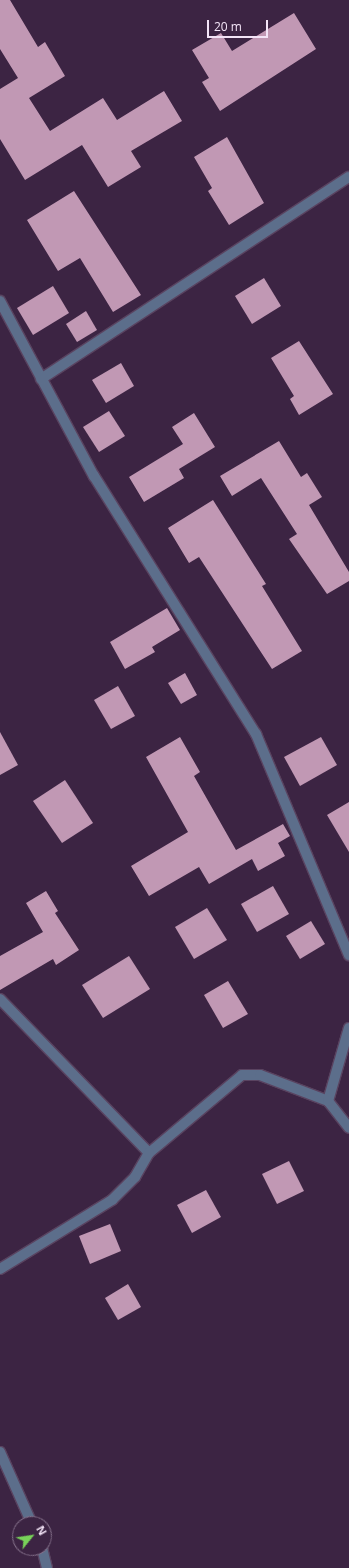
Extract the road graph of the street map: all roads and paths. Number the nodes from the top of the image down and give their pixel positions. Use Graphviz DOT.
graph roads {
  1 [pos="349,177"];
  2 [pos="0,301"];
  3 [pos="42,379"];
  4 [pos="349,955"];
  5 [pos="0,999"];
  6 [pos="349,1028"];
  7 [pos="328,1101"];
  8 [pos="349,1128"];
  9 [pos="149,1153"];
  10 [pos="0,1270"];
  11 [pos="0,1452"];
  12 [pos="28,1516"];
  13 [pos="44,1556"];
  14 [pos="47,1568"];
  1 -- 3 [label="street"];
  2 -- 3 [label="street"];
  3 -- 4 [label="street"];
  5 -- 9 [label="street"];
  6 -- 7 [label="street"];
  7 -- 8 [label="street"];
  7 -- 9 [label="street"];
  9 -- 10 [label="street"];
  11 -- 12 [label="street"];
  13 -- 14 [label="street"];
}
